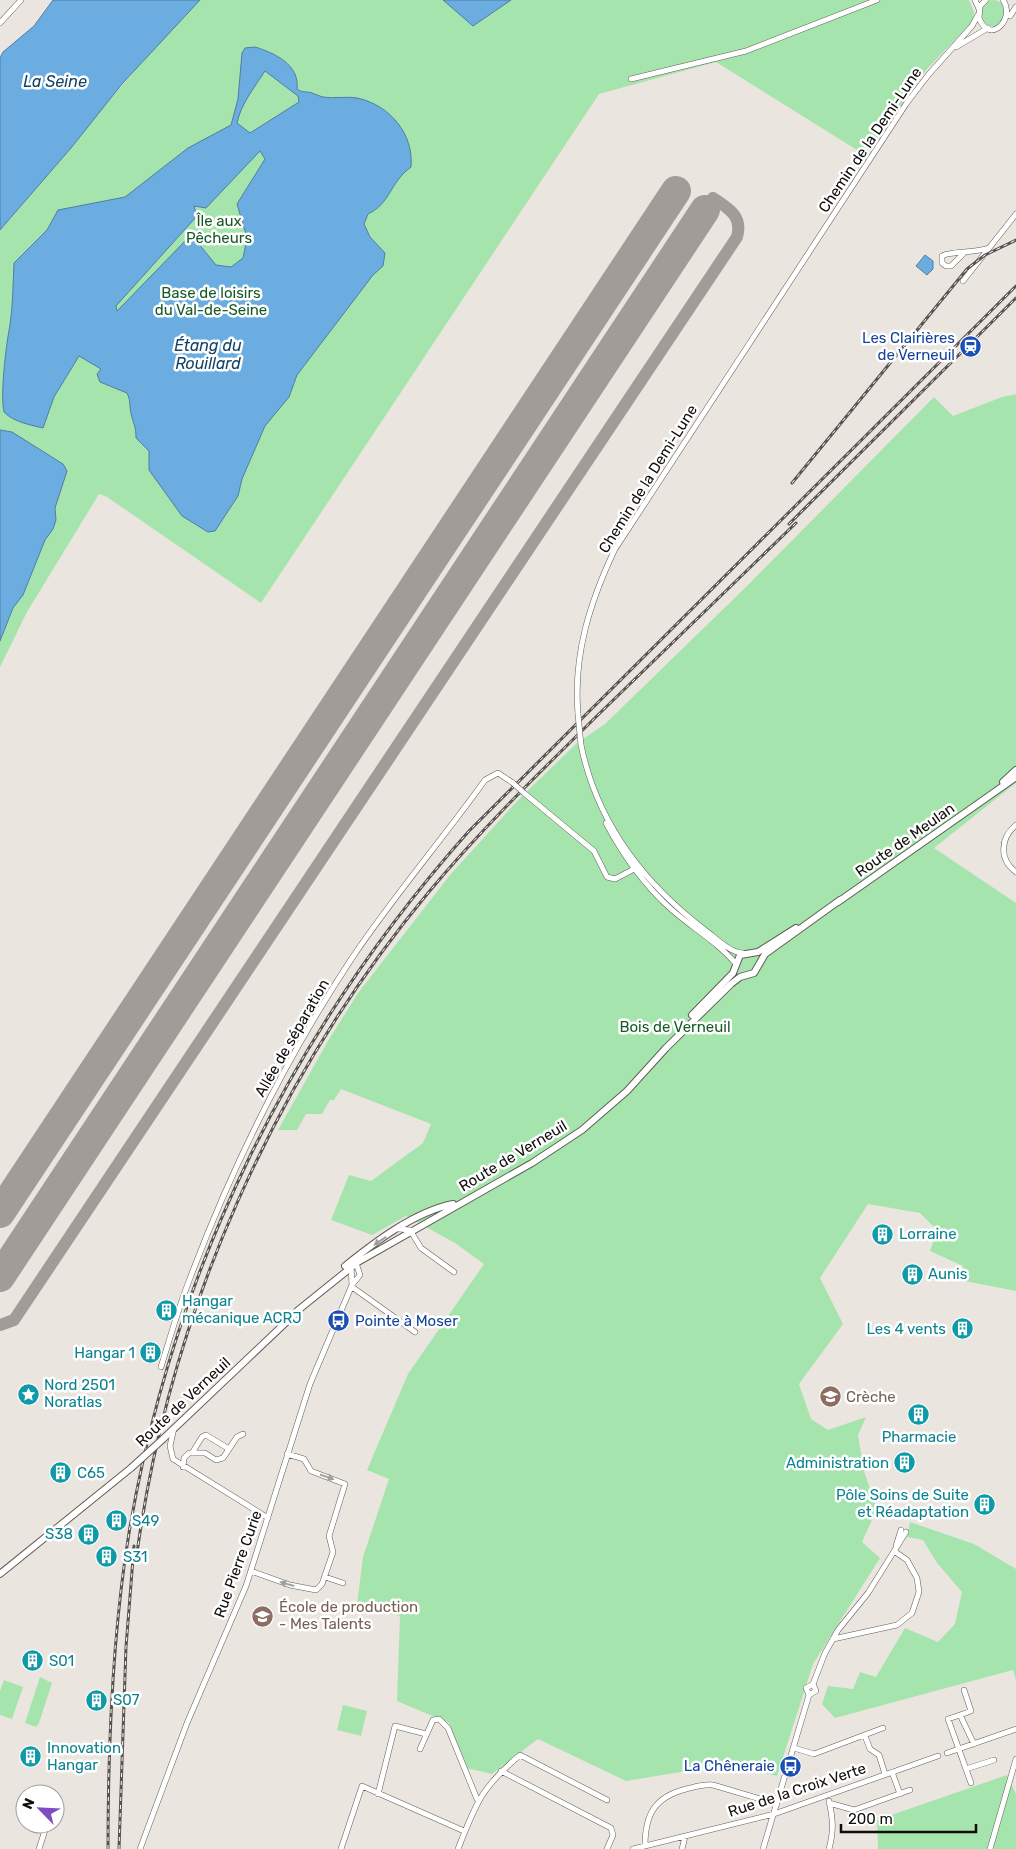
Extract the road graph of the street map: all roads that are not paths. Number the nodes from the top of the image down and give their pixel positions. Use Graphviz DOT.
graph roads {
  1 [pos="21,0"];
  2 [pos="877,0"];
  3 [pos="975,0"];
  4 [pos="986,0"];
  5 [pos="1004,0"];
  6 [pos="1016,7"];
  7 [pos="979,12"];
  8 [pos="1010,17"];
  9 [pos="0,23"];
  10 [pos="988,28"];
  11 [pos="949,52"];
  12 [pos="631,79"];
  13 [pos="1016,214"];
  14 [pos="990,248"];
  15 [pos="964,253"];
  16 [pos="963,281"];
  17 [pos="1016,770"];
  18 [pos="1016,777"];
  19 [pos="983,799"];
  20 [pos="1016,825"];
  21 [pos="636,868"];
  22 [pos="1016,872"];
  23 [pos="840,900"];
  24 [pos="747,953"];
  25 [pos="736,965"];
  26 [pos="758,965"];
  27 [pos="746,975"];
  28 [pos="666,1048"];
  29 [pos="459,1203"];
  30 [pos="399,1228"];
  31 [pos="410,1231"];
  32 [pos="353,1262"];
  33 [pos="454,1272"];
  34 [pos="338,1277"];
  35 [pos="352,1286"];
  36 [pos="297,1311"];
  37 [pos="415,1332"];
  38 [pos="161,1367"];
  39 [pos="174,1428"];
  40 [pos="243,1434"];
  41 [pos="229,1449"];
  42 [pos="192,1453"];
  43 [pos="287,1454"];
  44 [pos="183,1467"];
  45 [pos="82,1507"];
  46 [pos="268,1518"];
  47 [pos="903,1530"];
  48 [pos="894,1551"];
  49 [pos="0,1569"];
  50 [pos="251,1571"];
  51 [pos="0,1574"];
  52 [pos="325,1576"];
  53 [pos="343,1583"];
  54 [pos="833,1639"];
  55 [pos="964,1690"];
  56 [pos="960,1715"];
  57 [pos="883,1728"];
  58 [pos="1016,1729"];
  59 [pos="426,1734"];
  60 [pos="865,1736"];
  61 [pos="974,1744"];
  62 [pos="794,1748"];
  63 [pos="420,1749"];
  64 [pos="959,1749"];
  65 [pos="947,1753"];
  66 [pos="938,1756"];
  67 [pos="1016,1759"];
  68 [pos="994,1760"];
  69 [pos="966,1769"];
  70 [pos="501,1771"];
  71 [pos="892,1772"];
  72 [pos="886,1774"];
  73 [pos="971,1784"];
  74 [pos="910,1790"];
  75 [pos="378,1794"];
  76 [pos="900,1794"];
  77 [pos="827,1795"];
  78 [pos="477,1799"];
  79 [pos="607,1800"];
  80 [pos="829,1803"];
  81 [pos="777,1804"];
  82 [pos="774,1814"];
  83 [pos="464,1831"];
  84 [pos="44,1834"];
  85 [pos="685,1837"];
  86 [pos="643,1847"];
  87 [pos="39,1849"];
  88 [pos="140,1849"];
  89 [pos="341,1849"];
  90 [pos="458,1849"];
  91 [pos="608,1849"];
  92 [pos="633,1849"];
  93 [pos="682,1849"];
  94 [pos="764,1849"];
  95 [pos="829,1849"];
  96 [pos="990,1849"];
  1 -- 9 [label="street"];
  2 -- 12 [label="street"];
  3 -- 7 [label="street"];
  4 -- 7 [label="street, Chemin de la Demi-Lune"];
  5 -- 8 [label="street"];
  6 -- 8 [label="street"];
  7 -- 10 [label="street"];
  7 -- 11 [label="street, Chemin de la Demi-Lune"];
  8 -- 10 [label="street, Chemin de la Demi-Lune"];
  10 -- 11 [label="street, Chemin de la Demi-Lune"];
  11 -- 21 [label="street, Chemin de la Demi-Lune, bridge"];
  13 -- 14 [label="street"];
  14 -- 15 [label="street"];
  14 -- 16 [label="street"];
  17 -- 19 [label="main road, Route de Meulan"];
  18 -- 19 [label="main road, Route de Meulan"];
  19 -- 23 [label="main road, Route de Meulan"];
  20 -- 22 [label="street"];
  21 -- 24 [label="street"];
  21 -- 25 [label="street"];
  21 -- 38 [label="street, Allée de séparation, bridge"];
  23 -- 24 [label="main road, Route de Meulan"];
  23 -- 26 [label="main road, Route de Meulan"];
  24 -- 25 [label="main road"];
  24 -- 26 [label="main road"];
  25 -- 27 [label="main road"];
  25 -- 28 [label="main road, Route de Verneuil"];
  26 -- 27 [label="main road"];
  27 -- 28 [label="main road, Route de Verneuil"];
  28 -- 29 [label="main road, Route de Verneuil"];
  29 -- 30 [label="main road, Route de Verneuil"];
  29 -- 31 [label="main road, Route de Verneuil"];
  30 -- 31 [label="street"];
  30 -- 32 [label="main road, Route de Verneuil, one-way"];
  31 -- 32 [label="main road, Route de Verneuil"];
  31 -- 33 [label="street"];
  32 -- 34 [label="main road, Route de Verneuil"];
  32 -- 35 [label="street, Rue Pierre Curie"];
  32 -- 36 [label="main road, Route de Verneuil"];
  34 -- 35 [label="street"];
  34 -- 36 [label="main road, Route de Verneuil"];
  35 -- 37 [label="street"];
  35 -- 43 [label="street, Rue Pierre Curie"];
  36 -- 39 [label="main road, Route de Verneuil"];
  39 -- 44 [label="street"];
  39 -- 45 [label="main road, Route de Verneuil, bridge"];
  40 -- 41 [label="street"];
  41 -- 42 [label="street"];
  41 -- 42 [label="street"];
  42 -- 44 [label="street"];
  43 -- 46 [label="street, Rue Pierre Curie"];
  43 -- 52 [label="street, one-way"];
  44 -- 46 [label="street"];
  45 -- 49 [label="main road, Route de Verneuil"];
  45 -- 51 [label="main road, Route de Verneuil"];
  46 -- 50 [label="street, Rue Pierre Curie"];
  47 -- 48 [label="street"];
  48 -- 54 [label="street"];
  48 -- 54 [label="street"];
  52 -- 50 [label="street, one-way"];
  50 -- 88 [label="street, Rue Pierre Curie"];
  52 -- 53 [label="street"];
  54 -- 62 [label="street"];
  55 -- 56 [label="street"];
  56 -- 61 [label="street"];
  56 -- 64 [label="street"];
  57 -- 60 [label="street"];
  58 -- 61 [label="street"];
  59 -- 63 [label="street"];
  59 -- 75 [label="street"];
  59 -- 78 [label="street"];
  60 -- 62 [label="street"];
  60 -- 72 [label="street"];
  61 -- 64 [label="street"];
  62 -- 81 [label="street"];
  64 -- 65 [label="street"];
  64 -- 69 [label="street"];
  66 -- 71 [label="street, Rue de la Croix Verte"];
  67 -- 96 [label="street"];
  68 -- 69 [label="street"];
  69 -- 73 [label="street"];
  70 -- 78 [label="street"];
  70 -- 79 [label="street"];
  70 -- 91 [label="street"];
  71 -- 72 [label="street, Rue de la Croix Verte"];
  71 -- 76 [label="street"];
  72 -- 77 [label="street, Rue de la Croix Verte"];
  74 -- 76 [label="street"];
  75 -- 83 [label="street"];
  75 -- 89 [label="street"];
  76 -- 80 [label="street"];
  77 -- 80 [label="street"];
  77 -- 82 [label="street, Rue de la Croix Verte"];
  78 -- 83 [label="street"];
  80 -- 95 [label="street"];
  81 -- 82 [label="street"];
  81 -- 86 [label="street"];
  82 -- 85 [label="street, Rue de la Croix Verte"];
  82 -- 94 [label="street"];
  83 -- 90 [label="street"];
  84 -- 87 [label="street"];
  85 -- 86 [label="street, Rue de la Croix Verte"];
  85 -- 93 [label="street"];
  86 -- 92 [label="street, Rue de la Croix Verte"];
}
